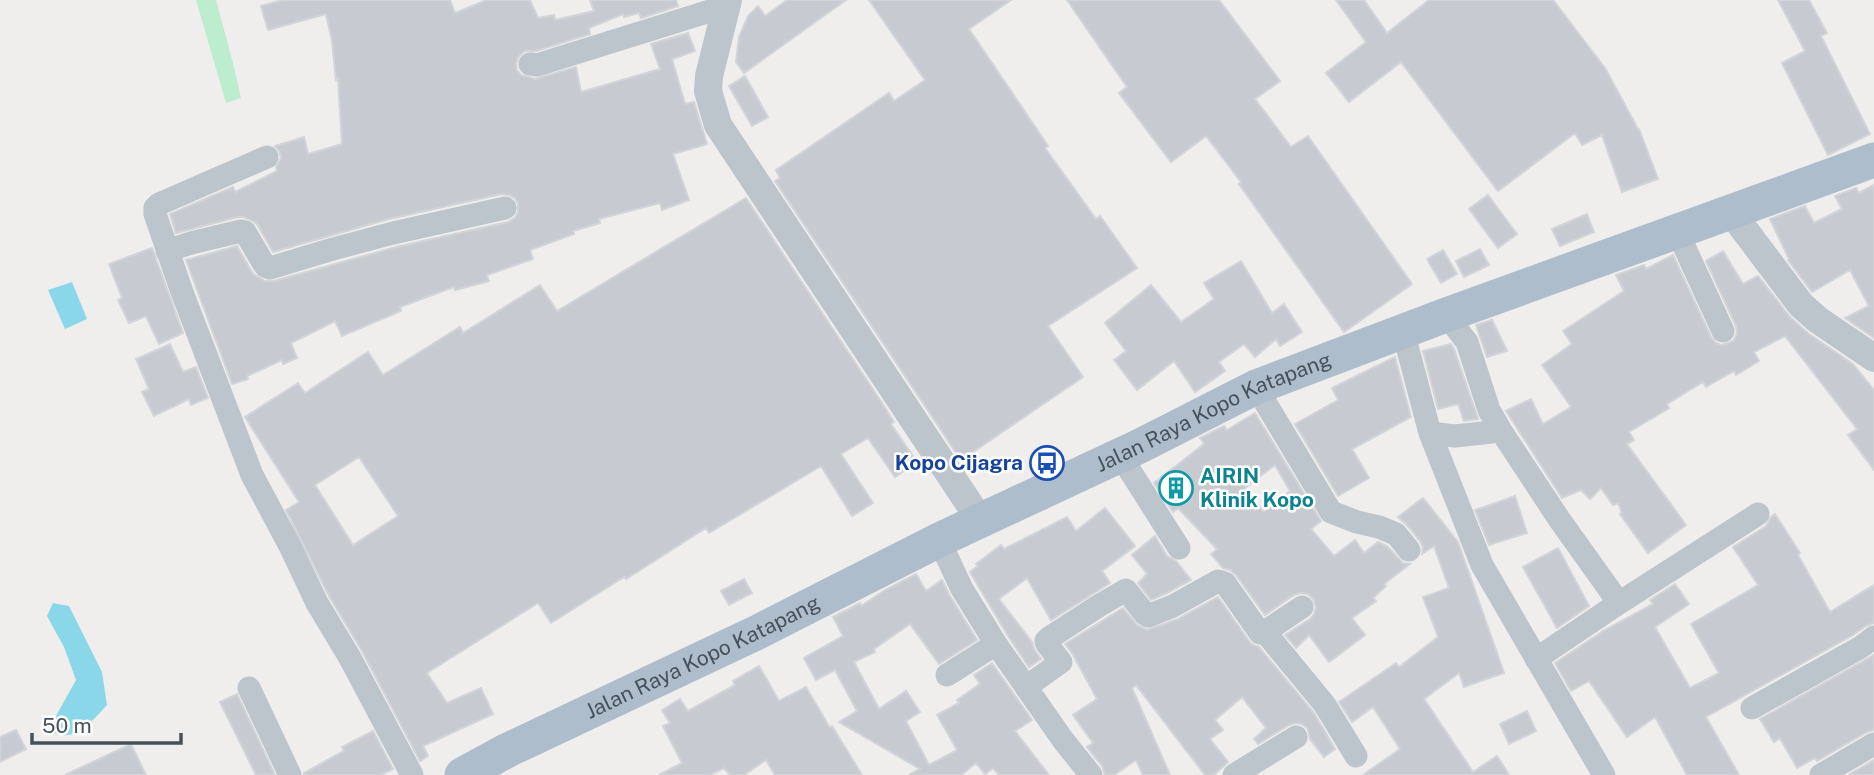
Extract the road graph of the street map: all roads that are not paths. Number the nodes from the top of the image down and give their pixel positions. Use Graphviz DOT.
graph roads {
  1 [pos="727,3"];
  2 [pos="530,64"];
  3 [pos="267,157"];
  4 [pos="1874,160"];
  5 [pos="505,208"];
  6 [pos="1731,212"];
  7 [pos="1678,233"];
  8 [pos="167,251"];
  9 [pos="1446,315"];
  10 [pos="1403,331"];
  11 [pos="1723,331"];
  12 [pos="1874,358"];
  13 [pos="1256,387"];
  14 [pos="1501,431"];
  15 [pos="1430,433"];
  16 [pos="1120,455"];
  17 [pos="1758,514"];
  18 [pos="980,520"];
  19 [pos="939,540"];
  20 [pos="1179,548"];
  21 [pos="1409,550"];
  22 [pos="1619,603"];
  23 [pos="1301,607"];
  24 [pos="1265,632"];
  25 [pos="1874,637"];
  26 [pos="996,644"];
  27 [pos="1536,659"];
  28 [pos="947,675"];
  29 [pos="1026,687"];
  30 [pos="248,688"];
  31 [pos="1752,708"];
  32 [pos="1296,737"];
  33 [pos="1874,744"];
  34 [pos="1356,756"];
  35 [pos="289,775"];
  36 [pos="412,775"];
  37 [pos="462,775"];
  38 [pos="1091,775"];
  39 [pos="1234,775"];
  40 [pos="1604,775"];
  41 [pos="1821,775"];
  1 -- 2 [label="street"];
  1 -- 18 [label="street"];
  3 -- 8 [label="street"];
  4 -- 6 [label="main road, Jalan Raya Kopo Katapang"];
  5 -- 8 [label="street"];
  6 -- 7 [label="main road, Jalan Raya Kopo Katapang"];
  6 -- 12 [label="street"];
  7 -- 9 [label="main road, Jalan Raya Kopo Katapang"];
  7 -- 11 [label="street"];
  8 -- 36 [label="street"];
  9 -- 10 [label="main road, Jalan Raya Kopo Katapang"];
  9 -- 14 [label="street"];
  10 -- 13 [label="main road, Jalan Raya Kopo Katapang"];
  10 -- 15 [label="street"];
  13 -- 16 [label="main road, Jalan Raya Kopo Katapang"];
  13 -- 21 [label="street"];
  14 -- 15 [label="street"];
  14 -- 22 [label="street"];
  15 -- 27 [label="street"];
  16 -- 18 [label="main road, Jalan Raya Kopo Katapang"];
  16 -- 20 [label="street"];
  17 -- 22 [label="street"];
  18 -- 19 [label="main road, Jalan Raya Kopo Katapang"];
  19 -- 26 [label="street"];
  19 -- 37 [label="main road, Jalan Raya Kopo Katapang"];
  22 -- 27 [label="street"];
  23 -- 24 [label="street"];
  24 -- 29 [label="street"];
  24 -- 34 [label="street"];
  25 -- 31 [label="street"];
  26 -- 28 [label="street"];
  26 -- 29 [label="street"];
  27 -- 40 [label="street"];
  29 -- 38 [label="street"];
  30 -- 35 [label="street"];
  32 -- 39 [label="street"];
  33 -- 41 [label="street"];
}
